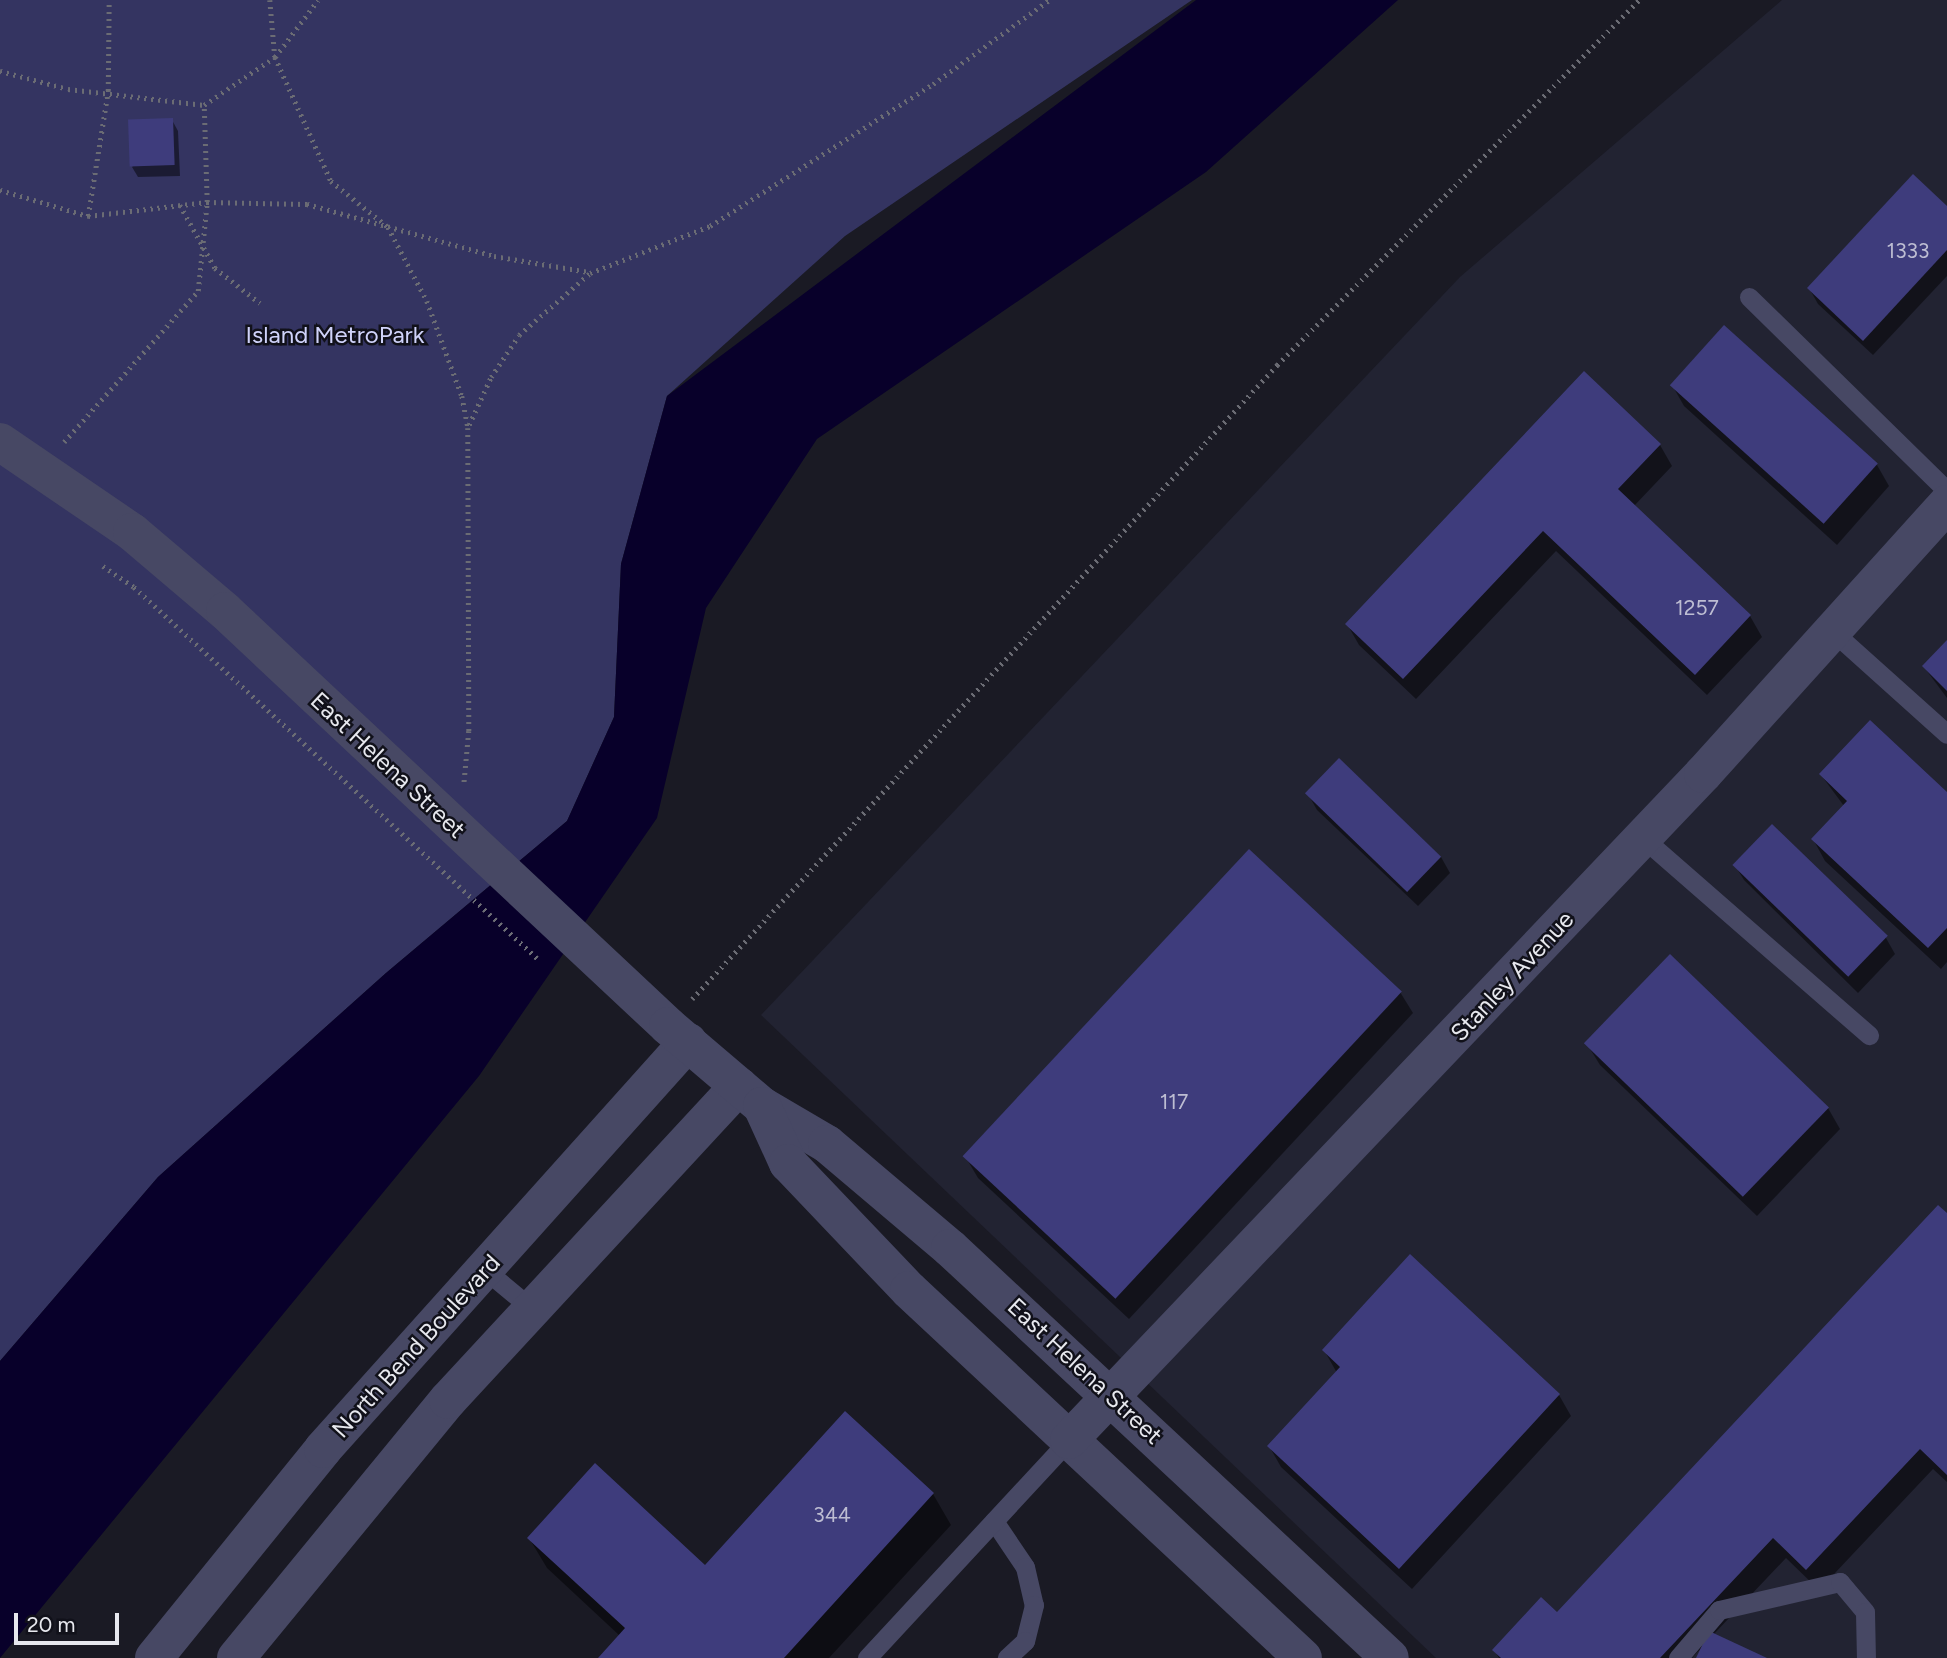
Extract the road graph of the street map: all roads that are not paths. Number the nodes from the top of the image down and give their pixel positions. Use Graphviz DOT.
graph roads {
  1 [pos="1749,296"];
  2 [pos="0,442"];
  3 [pos="1947,491"];
  4 [pos="1947,503"];
  5 [pos="1830,629"];
  6 [pos="1947,734"];
  7 [pos="1643,838"];
  8 [pos="670,1026"];
  9 [pos="1869,1035"];
  10 [pos="751,1096"];
  11 [pos="484,1269"];
  12 [pos="531,1308"];
  13 [pos="1112,1396"];
  14 [pos="1069,1440"];
  15 [pos="994,1521"];
  16 [pos="154,1658"];
  17 [pos="236,1658"];
  18 [pos="867,1658"];
  19 [pos="1007,1658"];
  20 [pos="1303,1658"];
  21 [pos="1390,1658"];
  22 [pos="1678,1658"];
  23 [pos="1866,1658"];
  1 -- 3 [label="lane"];
  2 -- 8 [label="street, East Helena Street"];
  4 -- 5 [label="street, Stanley Avenue"];
  5 -- 6 [label="lane"];
  5 -- 7 [label="street, Stanley Avenue"];
  7 -- 9 [label="lane"];
  7 -- 13 [label="street, Stanley Avenue"];
  8 -- 10 [label="street, East Helena Street"];
  8 -- 11 [label="street, North Bend Boulevard"];
  10 -- 12 [label="street"];
  10 -- 13 [label="street, East Helena Street"];
  10 -- 14 [label="street, East Helena Street"];
  11 -- 12 [label="lane"];
  11 -- 16 [label="street, North Bend Boulevard"];
  12 -- 17 [label="street"];
  13 -- 14 [label="street, Stanley Avenue"];
  13 -- 21 [label="street, East Helena Street"];
  14 -- 15 [label="lane"];
  14 -- 20 [label="street, East Helena Street"];
  15 -- 18 [label="lane"];
  15 -- 19 [label="lane"];
  22 -- 23 [label="lane"];
}
